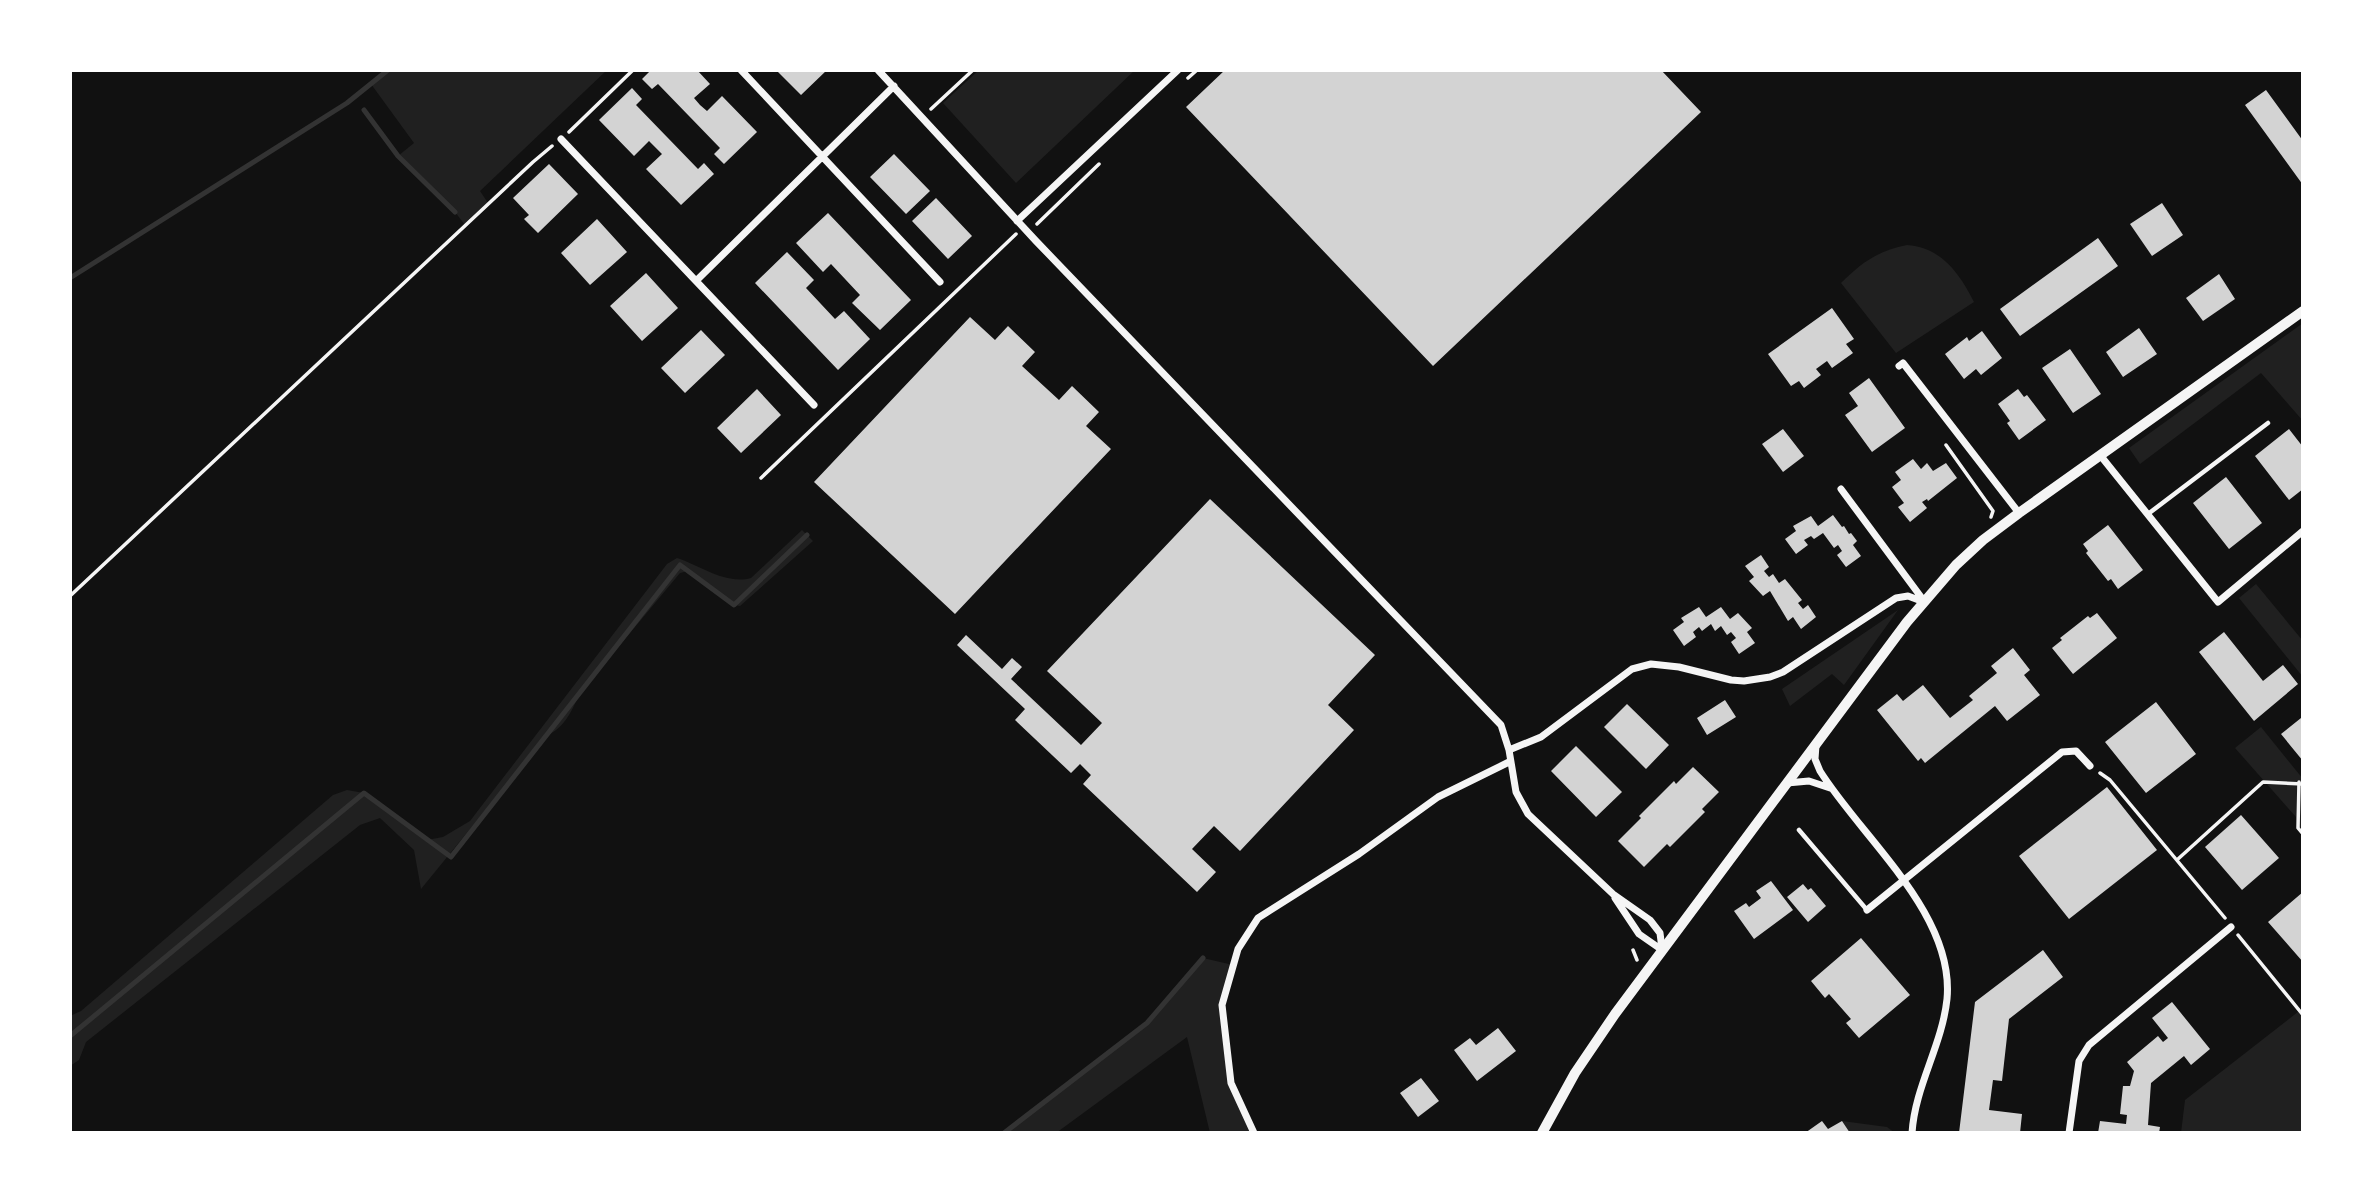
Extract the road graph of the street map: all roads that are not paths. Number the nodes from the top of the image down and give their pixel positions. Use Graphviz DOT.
graph roads {
  1 [pos="741,70"];
  2 [pos="878,70"];
  3 [pos="1178,70"];
  4 [pos="894,86"];
  5 [pos="561,139"];
  6 [pos="820,157"];
  7 [pos="1020,224"];
  8 [pos="696,281"];
  9 [pos="940,282"];
  10 [pos="2303,311"];
  11 [pos="1899,366"];
  12 [pos="814,405"];
  13 [pos="2268,423"];
  14 [pos="2099,456"];
  15 [pos="1842,489"];
  16 [pos="2019,513"];
  17 [pos="2147,515"];
  18 [pos="2303,531"];
  19 [pos="1924,602"];
  20 [pos="1816,745"];
  21 [pos="1509,750"];
  22 [pos="1509,762"];
  23 [pos="2090,766"];
  24 [pos="1787,783"];
  25 [pos="1830,788"];
  26 [pos="1799,830"];
  27 [pos="1902,881"];
  28 [pos="1613,894"];
  29 [pos="1867,910"];
  30 [pos="2231,927"];
  31 [pos="1662,950"];
  32 [pos="1254,1133"];
  33 [pos="1542,1133"];
  34 [pos="1912,1133"];
  35 [pos="2069,1133"];
  1 -- 6 [label="street"];
  2 -- 4 [label="street"];
  3 -- 7 [label="street"];
  4 -- 6 [label="street"];
  4 -- 7 [label="street"];
  5 -- 8 [label="street"];
  6 -- 8 [label="street"];
  6 -- 9 [label="street"];
  7 -- 21 [label="street"];
  8 -- 12 [label="street"];
  10 -- 14 [label="street"];
  11 -- 16 [label="street"];
  13 -- 17 [label="lane"];
  14 -- 16 [label="street"];
  14 -- 17 [label="street"];
  15 -- 19 [label="street"];
  16 -- 19 [label="street"];
  17 -- 18 [label="street"];
  19 -- 20 [label="street"];
  19 -- 21 [label="street"];
  20 -- 24 [label="street"];
  20 -- 25 [label="street"];
  21 -- 22 [label="street"];
  22 -- 28 [label="street"];
  22 -- 32 [label="street"];
  23 -- 27 [label="street"];
  24 -- 25 [label="street"];
  24 -- 31 [label="street"];
  25 -- 27 [label="street"];
  26 -- 29 [label="lane"];
  27 -- 29 [label="street"];
  27 -- 34 [label="street"];
  28 -- 31 [label="street"];
  28 -- 31 [label="street"];
  30 -- 35 [label="street"];
  31 -- 33 [label="street"];
}
